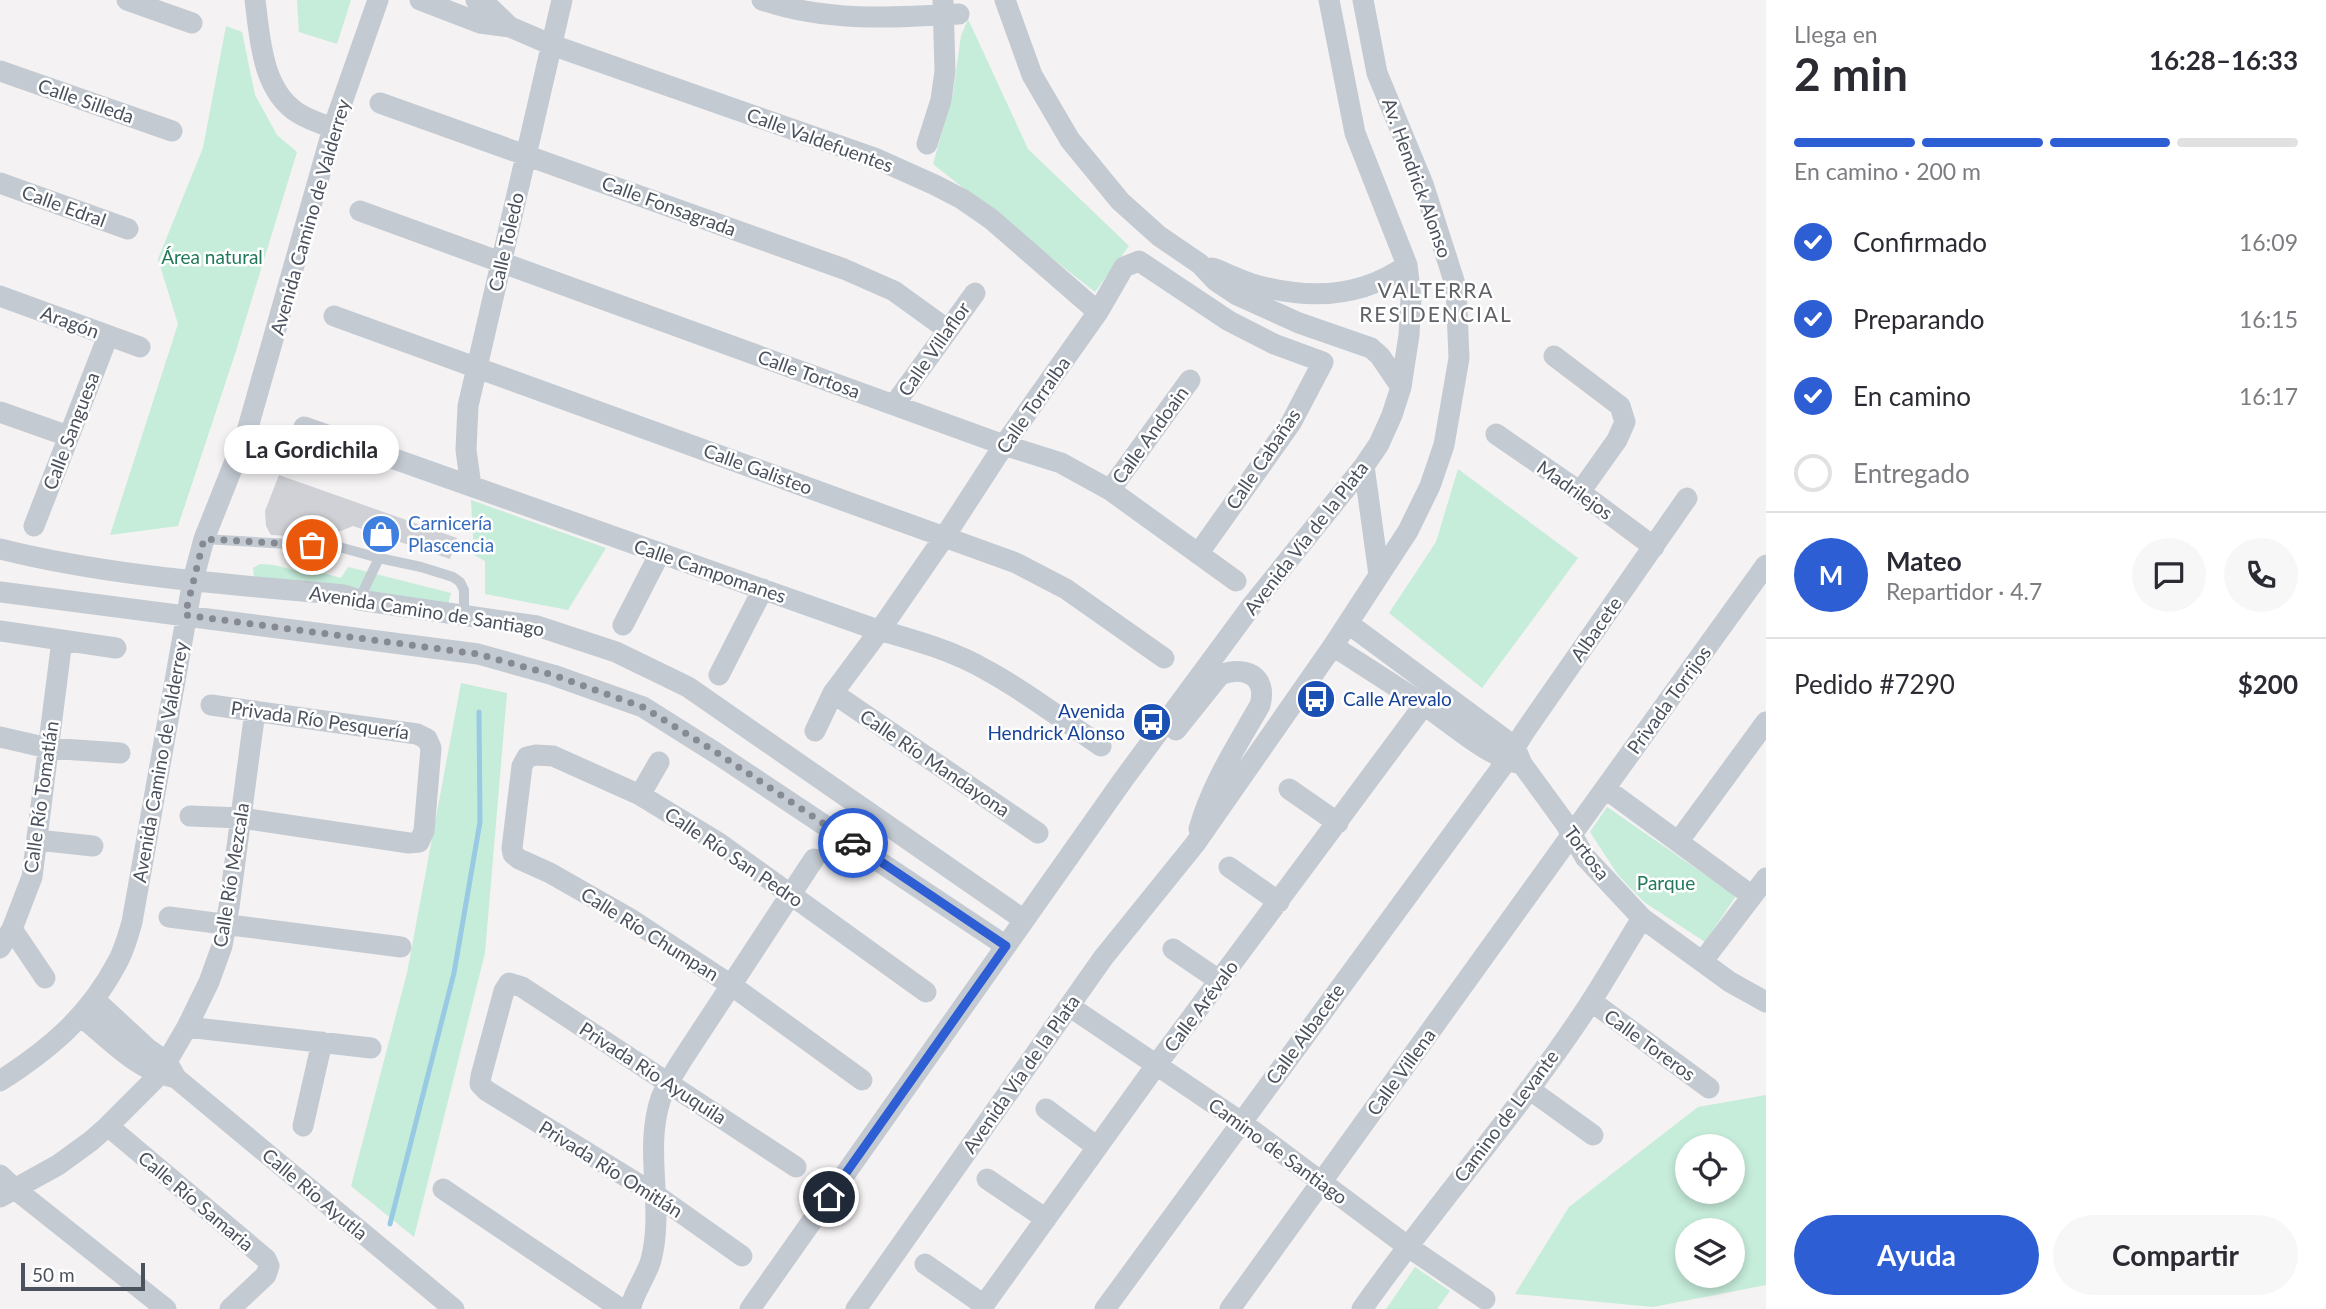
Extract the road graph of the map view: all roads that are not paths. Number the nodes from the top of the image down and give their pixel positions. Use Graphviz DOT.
graph roads {
  1 [pos="127,0"];
  2 [pos="255,0"];
  3 [pos="378,0"];
  4 [pos="420,0"];
  5 [pos="476,0"];
  6 [pos="562,0"];
  7 [pos="762,0"];
  8 [pos="1006,0"];
  9 [pos="1329,0"];
  10 [pos="1363,0"];
  11 [pos="949,10"];
  12 [pos="192,23"];
  13 [pos="510,27"];
  14 [pos="552,45"];
  15 [pos="0,71"];
  16 [pos="380,103"];
  17 [pos="333,128"];
  18 [pos="172,131"];
  19 [pos="927,144"];
  20 [pos="526,155"];
  21 [pos="0,183"];
  22 [pos="360,211"];
  23 [pos="128,229"];
  24 [pos="502,263"];
  25 [pos="1200,264"];
  26 [pos="1407,265"];
  27 [pos="975,293"];
  28 [pos="0,296"];
  29 [pos="1098,312"];
  30 [pos="334,316"];
  31 [pos="948,330"];
  32 [pos="108,336"];
  33 [pos="140,347"];
  34 [pos="1554,356"];
  35 [pos="1324,362"];
  36 [pos="477,368"];
  37 [pos="1190,380"];
  38 [pos="1401,387"];
  39 [pos="894,405"];
  40 [pos="0,412"];
  41 [pos="304,427"];
  42 [pos="1496,435"];
  43 [pos="68,436"];
  44 [pos="1004,445"];
  45 [pos="1364,466"];
  46 [pos="471,486"];
  47 [pos="1110,490"];
  48 [pos="1580,492"];
  49 [pos="1687,498"];
  50 [pos="34,526"];
  51 [pos="945,536"];
  52 [pos="204,539"];
  53 [pos="1654,547"];
  54 [pos="0,549"];
  55 [pos="660,553"];
  56 [pos="1198,554"];
  57 [pos="379,558"];
  58 [pos="1766,565"];
  59 [pos="1379,575"];
  60 [pos="193,580"];
  61 [pos="1236,581"];
  62 [pos="763,589"];
  63 [pos="0,592"];
  64 [pos="359,600"];
  65 [pos="464,614"];
  66 [pos="185,615"];
  67 [pos="1349,624"];
  68 [pos="623,625"];
  69 [pos="880,630"];
  70 [pos="0,631"];
  71 [pos="62,640"];
  72 [pos="1333,646"];
  73 [pos="116,648"];
  74 [pos="1164,658"];
  75 [pos="719,675"];
  76 [pos="833,693"];
  77 [pos="211,705"];
  78 [pos="1424,705"];
  79 [pos="255,711"];
  80 [pos="1766,722"];
  81 [pos="815,731"];
  82 [pos="0,737"];
  83 [pos="1101,746"];
  84 [pos="48,748"];
  85 [pos="120,753"];
  86 [pos="527,757"];
  87 [pos="1515,757"];
  88 [pos="659,762"];
  89 [pos="1123,780"];
  90 [pos="1289,789"];
  91 [pos="1606,789"];
  92 [pos="640,794"];
  93 [pos="190,816"];
  94 [pos="241,818"];
  95 [pos="1338,823"];
  96 [pos="1038,833"];
  97 [pos="1572,835"];
  98 [pos="37,840"];
  99 [pos="1678,842"];
  100 [pos="1195,844"];
  101 [pos="93,846"];
  102 [pos="814,859"];
  103 [pos="1229,867"];
  104 [pos="1766,878"];
  105 [pos="792,895"];
  106 [pos="1752,896"];
  107 [pos="1279,902"];
  108 [pos="169,917"];
  109 [pos="1642,918"];
  110 [pos="1024,920"];
  111 [pos="226,925"];
  112 [pos="12,929"];
  113 [pos="1006,946"];
  114 [pos="0,947"];
  115 [pos="401,947"];
  116 [pos="1173,948"];
  117 [pos="1702,962"];
  118 [pos="45,978"];
  119 [pos="1220,981"];
  120 [pos="731,985"];
  121 [pos="926,992"];
  122 [pos="1591,1001"];
  123 [pos="1766,1002"];
  124 [pos="1069,1006"];
  125 [pos="88,1008"];
  126 [pos="187,1027"];
  127 [pos="322,1042"];
  128 [pos="371,1048"];
  129 [pos="1157,1065"];
  130 [pos="167,1072"];
  131 [pos="862,1080"];
  132 [pos="0,1081"];
  133 [pos="668,1083"];
  134 [pos="480,1084"];
  135 [pos="1709,1088"];
  136 [pos="1529,1089"];
  137 [pos="1046,1109"];
  138 [pos="1241,1122"];
  139 [pos="108,1126"];
  140 [pos="303,1126"];
  141 [pos="1593,1135"];
  142 [pos="1097,1147"];
  143 [pos="796,1167"];
  144 [pos="987,1179"];
  145 [pos="1322,1181"];
  146 [pos="5,1187"];
  147 [pos="443,1189"];
  148 [pos="656,1195"];
  149 [pos="1046,1219"];
  150 [pos="1407,1246"];
  151 [pos="742,1256"];
  152 [pos="925,1264"];
  153 [pos="1485,1299"];
  154 [pos="623,1307"];
  155 [pos="983,1307"];
  156 [pos="166,1309"];
  157 [pos="230,1309"];
  158 [pos="454,1309"];
  159 [pos="750,1309"];
  160 [pos="856,1309"];
  161 [pos="1105,1309"];
  162 [pos="1230,1309"];
  163 [pos="1362,1309"];
  1 -- 12 [label="street"];
  2 -- 17 [label="street"];
  3 -- 17 [label="street, Avenida Camino de Valderrey"];
  4 -- 13 [label="street, Calle Valdefuentes"];
  5 -- 13 [label="street, Calle Valdefuentes"];
  6 -- 14 [label="street, Calle Toledo"];
  7 -- 11 [label="street"];
  8 -- 25 [label="street"];
  9 -- 26 [label="street, Av. Hendrick Alonso"];
  10 -- 59 [label="street, Av. Hendrick Alonso"];
  11 -- 19 [label="street"];
  13 -- 14 [label="street, Calle Valdefuentes"];
  14 -- 20 [label="street, Calle Toledo"];
  14 -- 29 [label="street, Calle Valdefuentes"];
  15 -- 18 [label="street, Calle Silleda"];
  16 -- 20 [label="street, Calle Fonsagrada"];
  17 -- 52 [label="street, Avenida Camino de Valderrey"];
  20 -- 24 [label="street, Calle Toledo"];
  20 -- 31 [label="street, Calle Fonsagrada"];
  21 -- 23 [label="street, Calle Edral"];
  22 -- 24 [label="street, Calle Tortosa"];
  24 -- 36 [label="street, Calle Toledo"];
  24 -- 39 [label="street, Calle Tortosa"];
  25 -- 26 [label="street"];
  25 -- 38 [label="street"];
  26 -- 38 [label="street, Avenida Vía de la Plata"];
  27 -- 31 [label="street, Calle Villaflor"];
  28 -- 32 [label="street, Aragón"];
  29 -- 35 [label="street, Calle Torralba"];
  29 -- 44 [label="street, Calle Torralba"];
  30 -- 36 [label="street, Calle Galisteo"];
  31 -- 39 [label="street, Calle Villaflor"];
  32 -- 33 [label="street, Aragón"];
  32 -- 43 [label="street, Calle Sanguesa"];
  34 -- 48 [label="street"];
  35 -- 56 [label="street, Calle Cabañas"];
  36 -- 46 [label="street, Calle Toledo"];
  36 -- 51 [label="street, Calle Galisteo"];
  37 -- 47 [label="street, Calle Andoain"];
  38 -- 45 [label="street, Avenida Vía de la Plata"];
  39 -- 44 [label="street, Calle Tortosa"];
  40 -- 43 [label="street"];
  41 -- 46 [label="street, Calle Campomanes"];
  42 -- 48 [label="street, Madrilejos"];
  43 -- 50 [label="street, Calle Sanguesa"];
  44 -- 47 [label="street, Calle Tortosa"];
  44 -- 51 [label="street, Calle Torralba"];
  45 -- 59 [label="street"];
  45 -- 89 [label="street, Avenida Vía de la Plata"];
  46 -- 55 [label="street, Calle Campomanes"];
  47 -- 56 [label="street, Calle Tortosa"];
  48 -- 53 [label="street, Madrilejos"];
  49 -- 53 [label="street, Albacete"];
  51 -- 69 [label="street, Calle Torralba"];
  51 -- 74 [label="street, Calle Galisteo"];
  52 -- 57 [label="lane"];
  52 -- 60 [label="street, Avenida Camino de Valderrey"];
  53 -- 87 [label="street, Albacete"];
  54 -- 60 [label="street, Avenida Camino de Santiago"];
  55 -- 62 [label="street, Calle Campomanes"];
  55 -- 68 [label="street"];
  56 -- 61 [label="street, Calle Tortosa"];
  57 -- 64 [label="lane"];
  57 -- 65 [label="lane"];
  58 -- 91 [label="street, Privada Torrijos"];
  59 -- 67 [label="street, Avenida Vía de la Plata"];
  60 -- 64 [label="street, Avenida Camino de Santiago"];
  60 -- 66 [label="street, Avenida Camino de Valderrey"];
  62 -- 69 [label="street, Calle Campomanes"];
  62 -- 75 [label="street"];
  63 -- 66 [label="street, Avenida Camino de Santiago"];
  64 -- 65 [label="street, Avenida Camino de Santiago"];
  65 -- 110 [label="street, Avenida Camino de Santiago"];
  66 -- 113 [label="street, Avenida Camino de Santiago"];
  66 -- 125 [label="street, Avenida Camino de Valderrey"];
  67 -- 72 [label="street, Avenida Vía de la Plata"];
  67 -- 87 [label="street, Tortosa"];
  69 -- 76 [label="street, Calle Torralba"];
  69 -- 83 [label="street, Calle Campomanes"];
  70 -- 71 [label="street"];
  71 -- 73 [label="street"];
  71 -- 84 [label="street, Calle Río Tomatlán"];
  72 -- 78 [label="street, Tortosa"];
  72 -- 100 [label="street, Avenida Vía de la Plata"];
  76 -- 81 [label="street, Calle Torralba"];
  76 -- 96 [label="street, Calle Río Mandayona"];
  77 -- 79 [label="street, Privada Río Pesquería"];
  78 -- 87 [label="street, Tortosa"];
  78 -- 95 [label="street, Calle Arévalo"];
  79 -- 94 [label="street, Calle Río Mezcala"];
  79 -- 94 [label="street, Privada Río Pesquería"];
  80 -- 99 [label="street"];
  82 -- 84 [label="street"];
  84 -- 85 [label="street"];
  84 -- 98 [label="street, Calle Río Tomatlán"];
  86 -- 92 [label="street, Calle Río San Pedro"];
  86 -- 120 [label="street, Calle Río Chumpan"];
  87 -- 97 [label="street, Tortosa"];
  87 -- 138 [label="street, Calle Albacete"];
  88 -- 92 [label="street"];
  89 -- 100 [label="street, Avenida Vía de la Plata"];
  89 -- 110 [label="street, Avenida Vía de la Plata"];
  90 -- 95 [label="street"];
  91 -- 97 [label="street, Privada Torrijos"];
  91 -- 99 [label="street"];
  92 -- 105 [label="street, Calle Río San Pedro"];
  93 -- 94 [label="street"];
  94 -- 111 [label="street, Calle Río Mezcala"];
  95 -- 107 [label="street, Calle Arévalo"];
  97 -- 109 [label="street, Tortosa"];
  97 -- 145 [label="street, Calle Villena"];
  98 -- 101 [label="street"];
  98 -- 112 [label="street, Calle Río Tomatlán"];
  99 -- 106 [label="street"];
  100 -- 124 [label="street, Avenida Vía de la Plata"];
  102 -- 105 [label="street"];
  103 -- 107 [label="street"];
  104 -- 106 [label="street"];
  105 -- 120 [label="street"];
  105 -- 121 [label="street, Calle Río San Pedro"];
  106 -- 117 [label="street"];
  107 -- 119 [label="street, Calle Arévalo"];
  108 -- 111 [label="street"];
  109 -- 117 [label="street, Tortosa"];
  109 -- 122 [label="street, Camino de Levante"];
  110 -- 113 [label="street, Avenida Vía de la Plata"];
  111 -- 115 [label="street"];
  111 -- 126 [label="street, Calle Río Mezcala"];
  112 -- 114 [label="street, Calle Río Tomatlán"];
  112 -- 118 [label="street"];
  113 -- 159 [label="street, Avenida Vía de la Plata"];
  116 -- 119 [label="street"];
  117 -- 123 [label="street, Tortosa"];
  119 -- 129 [label="street, Calle Arévalo"];
  120 -- 131 [label="street, Calle Río Chumpan"];
  120 -- 133 [label="street"];
  122 -- 135 [label="street, Calle Toreros"];
  122 -- 136 [label="street, Camino de Levante"];
  124 -- 129 [label="street, Camino de Santiago"];
  124 -- 160 [label="street, Avenida Vía de la Plata"];
  125 -- 130 [label="street, Calle Río Ayutla"];
  125 -- 132 [label="street, Avenida Camino de Valderrey"];
  126 -- 127 [label="street"];
  126 -- 130 [label="street, Calle Río Mezcala"];
  127 -- 128 [label="street"];
  127 -- 140 [label="street"];
  129 -- 138 [label="street, Camino de Santiago"];
  129 -- 142 [label="street, Calle Arévalo"];
  130 -- 139 [label="street, Calle Río Mezcala"];
  130 -- 158 [label="street, Calle Río Ayutla"];
  133 -- 134 [label="street, Privada Río Ayuquila"];
  133 -- 143 [label="street, Privada Río Ayuquila"];
  133 -- 148 [label="street"];
  134 -- 148 [label="street, Privada Río Omitlán"];
  136 -- 141 [label="street"];
  136 -- 150 [label="street, Camino de Levante"];
  137 -- 142 [label="street"];
  138 -- 145 [label="street, Camino de Santiago"];
  138 -- 161 [label="street, Calle Albacete"];
  139 -- 146 [label="street, Calle Río Mezcala"];
  139 -- 157 [label="street, Calle Río Samaria"];
  142 -- 149 [label="street, Calle Arévalo"];
  144 -- 149 [label="street"];
  145 -- 150 [label="street, Camino de Santiago"];
  145 -- 162 [label="street, Calle Villena"];
  146 -- 156 [label="street"];
  147 -- 154 [label="street"];
  148 -- 151 [label="street, Privada Río Omitlán"];
  148 -- 154 [label="street"];
  149 -- 155 [label="street, Calle Arévalo"];
  150 -- 153 [label="street, Camino de Santiago"];
  150 -- 163 [label="street, Camino de Levante"];
  152 -- 155 [label="street"];
}
